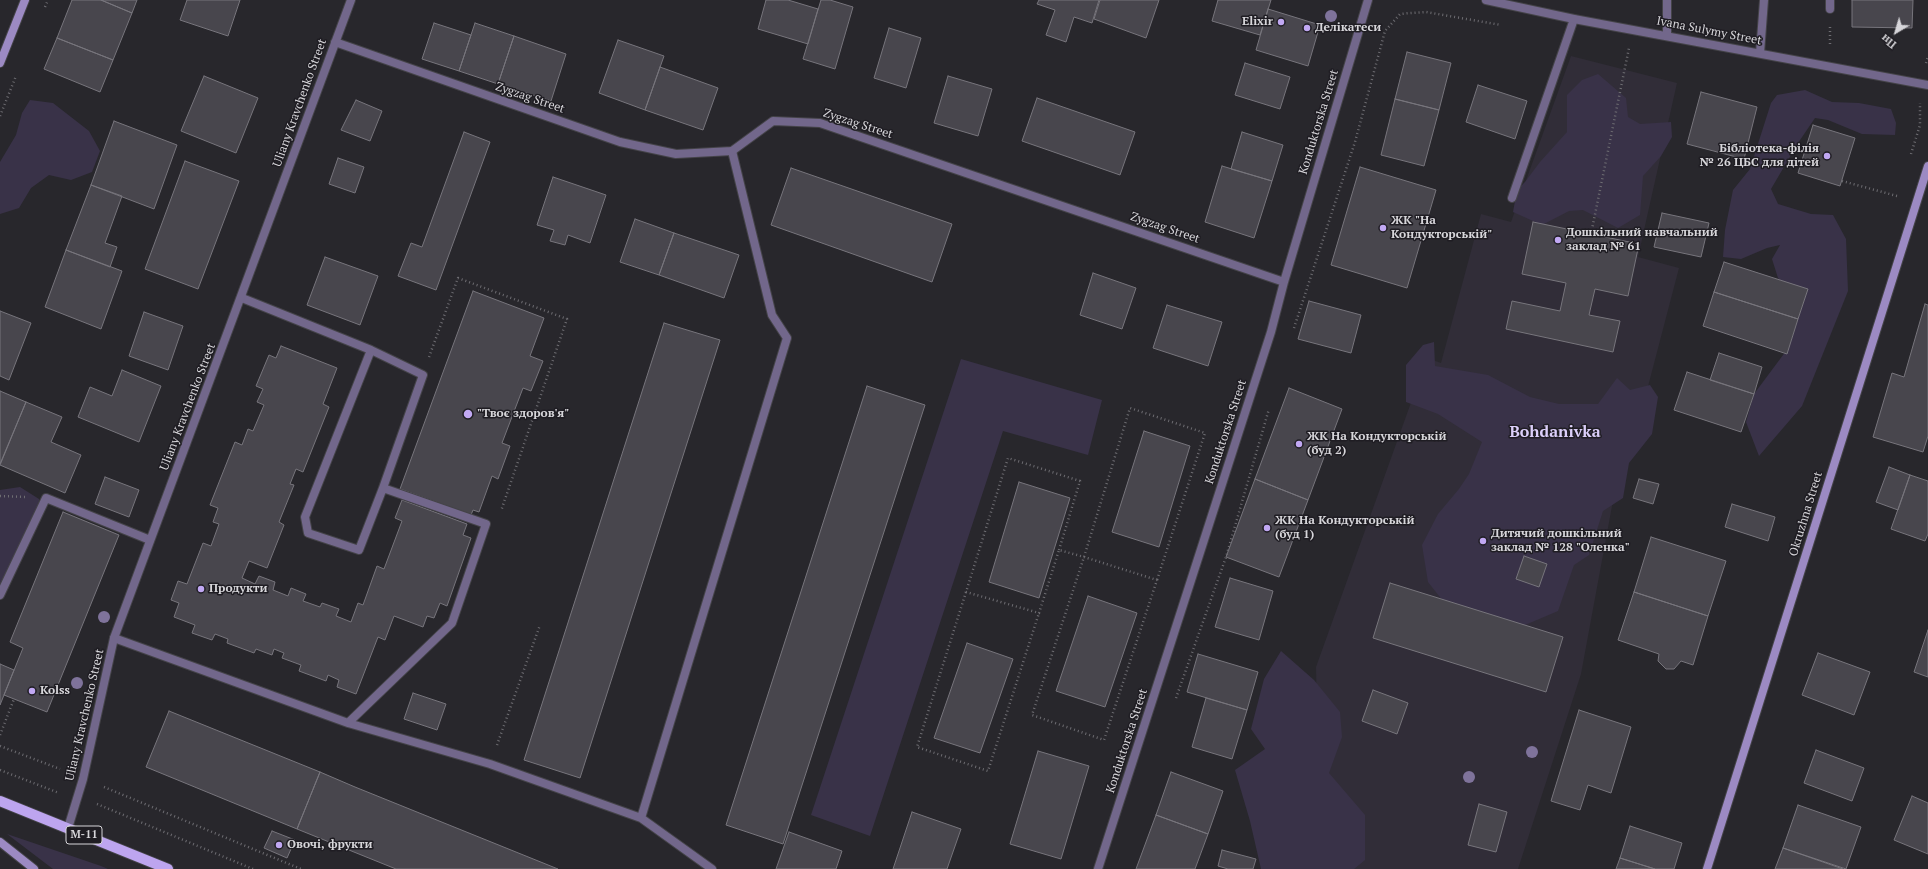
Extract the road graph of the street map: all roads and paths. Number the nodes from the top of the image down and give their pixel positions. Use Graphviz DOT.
graph roads {
  1 [pos="25,0"];
  2 [pos="351,0"];
  3 [pos="1368,0"];
  4 [pos="1486,0"];
  5 [pos="1667,0"];
  6 [pos="1764,0"];
  7 [pos="1574,18"];
  8 [pos="1505,26"];
  9 [pos="1667,35"];
  10 [pos="335,42"];
  11 [pos="1621,47"];
  12 [pos="1629,48"];
  13 [pos="1634,49"];
  14 [pos="1760,53"];
  15 [pos="1928,57"];
  16 [pos="0,63"];
  17 [pos="1926,63"];
  18 [pos="1928,85"];
  19 [pos="1913,101"];
  20 [pos="1924,103"];
  21 [pos="732,151"];
  22 [pos="1928,166"];
  23 [pos="1842,181"];
  24 [pos="1898,196"];
  25 [pos="1512,198"];
  26 [pos="1591,234"];
  27 [pos="1284,282"];
  28 [pos="242,298"];
  29 [pos="1294,331"];
  30 [pos="371,350"];
  31 [pos="423,375"];
  32 [pos="1270,406"];
  33 [pos="383,488"];
  34 [pos="486,524"];
  35 [pos="150,540"];
  36 [pos="1059,550"];
  37 [pos="1084,557"];
  38 [pos="1157,580"];
  39 [pos="966,592"];
  40 [pos="0,595"];
  41 [pos="1039,613"];
  42 [pos="540,625"];
  43 [pos="114,638"];
  44 [pos="14,699"];
  45 [pos="1174,704"];
  46 [pos="348,723"];
  47 [pos="0,735"];
  48 [pos="0,746"];
  49 [pos="490,764"];
  50 [pos="60,769"];
  51 [pos="0,770"];
  52 [pos="104,787"];
  53 [pos="78,798"];
  54 [pos="0,801"];
  55 [pos="641,818"];
  56 [pos="68,828"];
  57 [pos="0,842"];
  58 [pos="34,869"];
  59 [pos="168,869"];
  60 [pos="253,869"];
  61 [pos="301,869"];
  62 [pos="712,869"];
  63 [pos="1098,869"];
  64 [pos="1707,869"];
  1 -- 16 [label="main road"];
  2 -- 10 [label="street, Uliany Kravchenko Street"];
  3 -- 27 [label="street, Konduktorska Street"];
  4 -- 7 [label="street, Ivana Sulymy Street"];
  5 -- 9 [label="street"];
  6 -- 14 [label="street"];
  7 -- 9 [label="street, Ivana Sulymy Street"];
  7 -- 25 [label="street"];
  8 -- 29 [label="path"];
  9 -- 14 [label="street, Ivana Sulymy Street"];
  10 -- 21 [label="street, Zygzag Street"];
  10 -- 28 [label="street, Uliany Kravchenko Street"];
  11 -- 12 [label="path"];
  12 -- 13 [label="path"];
  12 -- 26 [label="path"];
  14 -- 18 [label="street, Ivana Sulymy Street"];
  15 -- 17 [label="path"];
  19 -- 20 [label="path"];
  21 -- 27 [label="street, Zygzag Street"];
  21 -- 55 [label="street"];
  22 -- 64 [label="main road, Okruzhna Street"];
  23 -- 24 [label="path"];
  27 -- 63 [label="street, Konduktorska Street"];
  28 -- 30 [label="street"];
  28 -- 35 [label="street, Uliany Kravchenko Street"];
  30 -- 31 [label="street"];
  30 -- 33 [label="street"];
  31 -- 33 [label="street"];
  31 -- 34 [label="path"];
  32 -- 45 [label="path"];
  33 -- 34 [label="street"];
  34 -- 46 [label="street"];
  35 -- 40 [label="street"];
  35 -- 43 [label="street, Uliany Kravchenko Street"];
  36 -- 37 [label="path"];
  36 -- 39 [label="path"];
  36 -- 41 [label="path"];
  37 -- 38 [label="path"];
  37 -- 38 [label="path"];
  37 -- 38 [label="path"];
  39 -- 41 [label="path"];
  39 -- 41 [label="path"];
  42 -- 49 [label="path"];
  43 -- 46 [label="street"];
  43 -- 53 [label="street, Uliany Kravchenko Street"];
  44 -- 47 [label="path"];
  46 -- 49 [label="street"];
  48 -- 50 [label="path"];
  49 -- 55 [label="street"];
  51 -- 53 [label="path"];
  52 -- 61 [label="path"];
  53 -- 56 [label="street, Uliany Kravchenko Street"];
  53 -- 60 [label="path"];
  54 -- 56 [label="main road, М-11"];
  55 -- 62 [label="street"];
  56 -- 59 [label="main road, М-11"];
  57 -- 58 [label="main road"];
}
